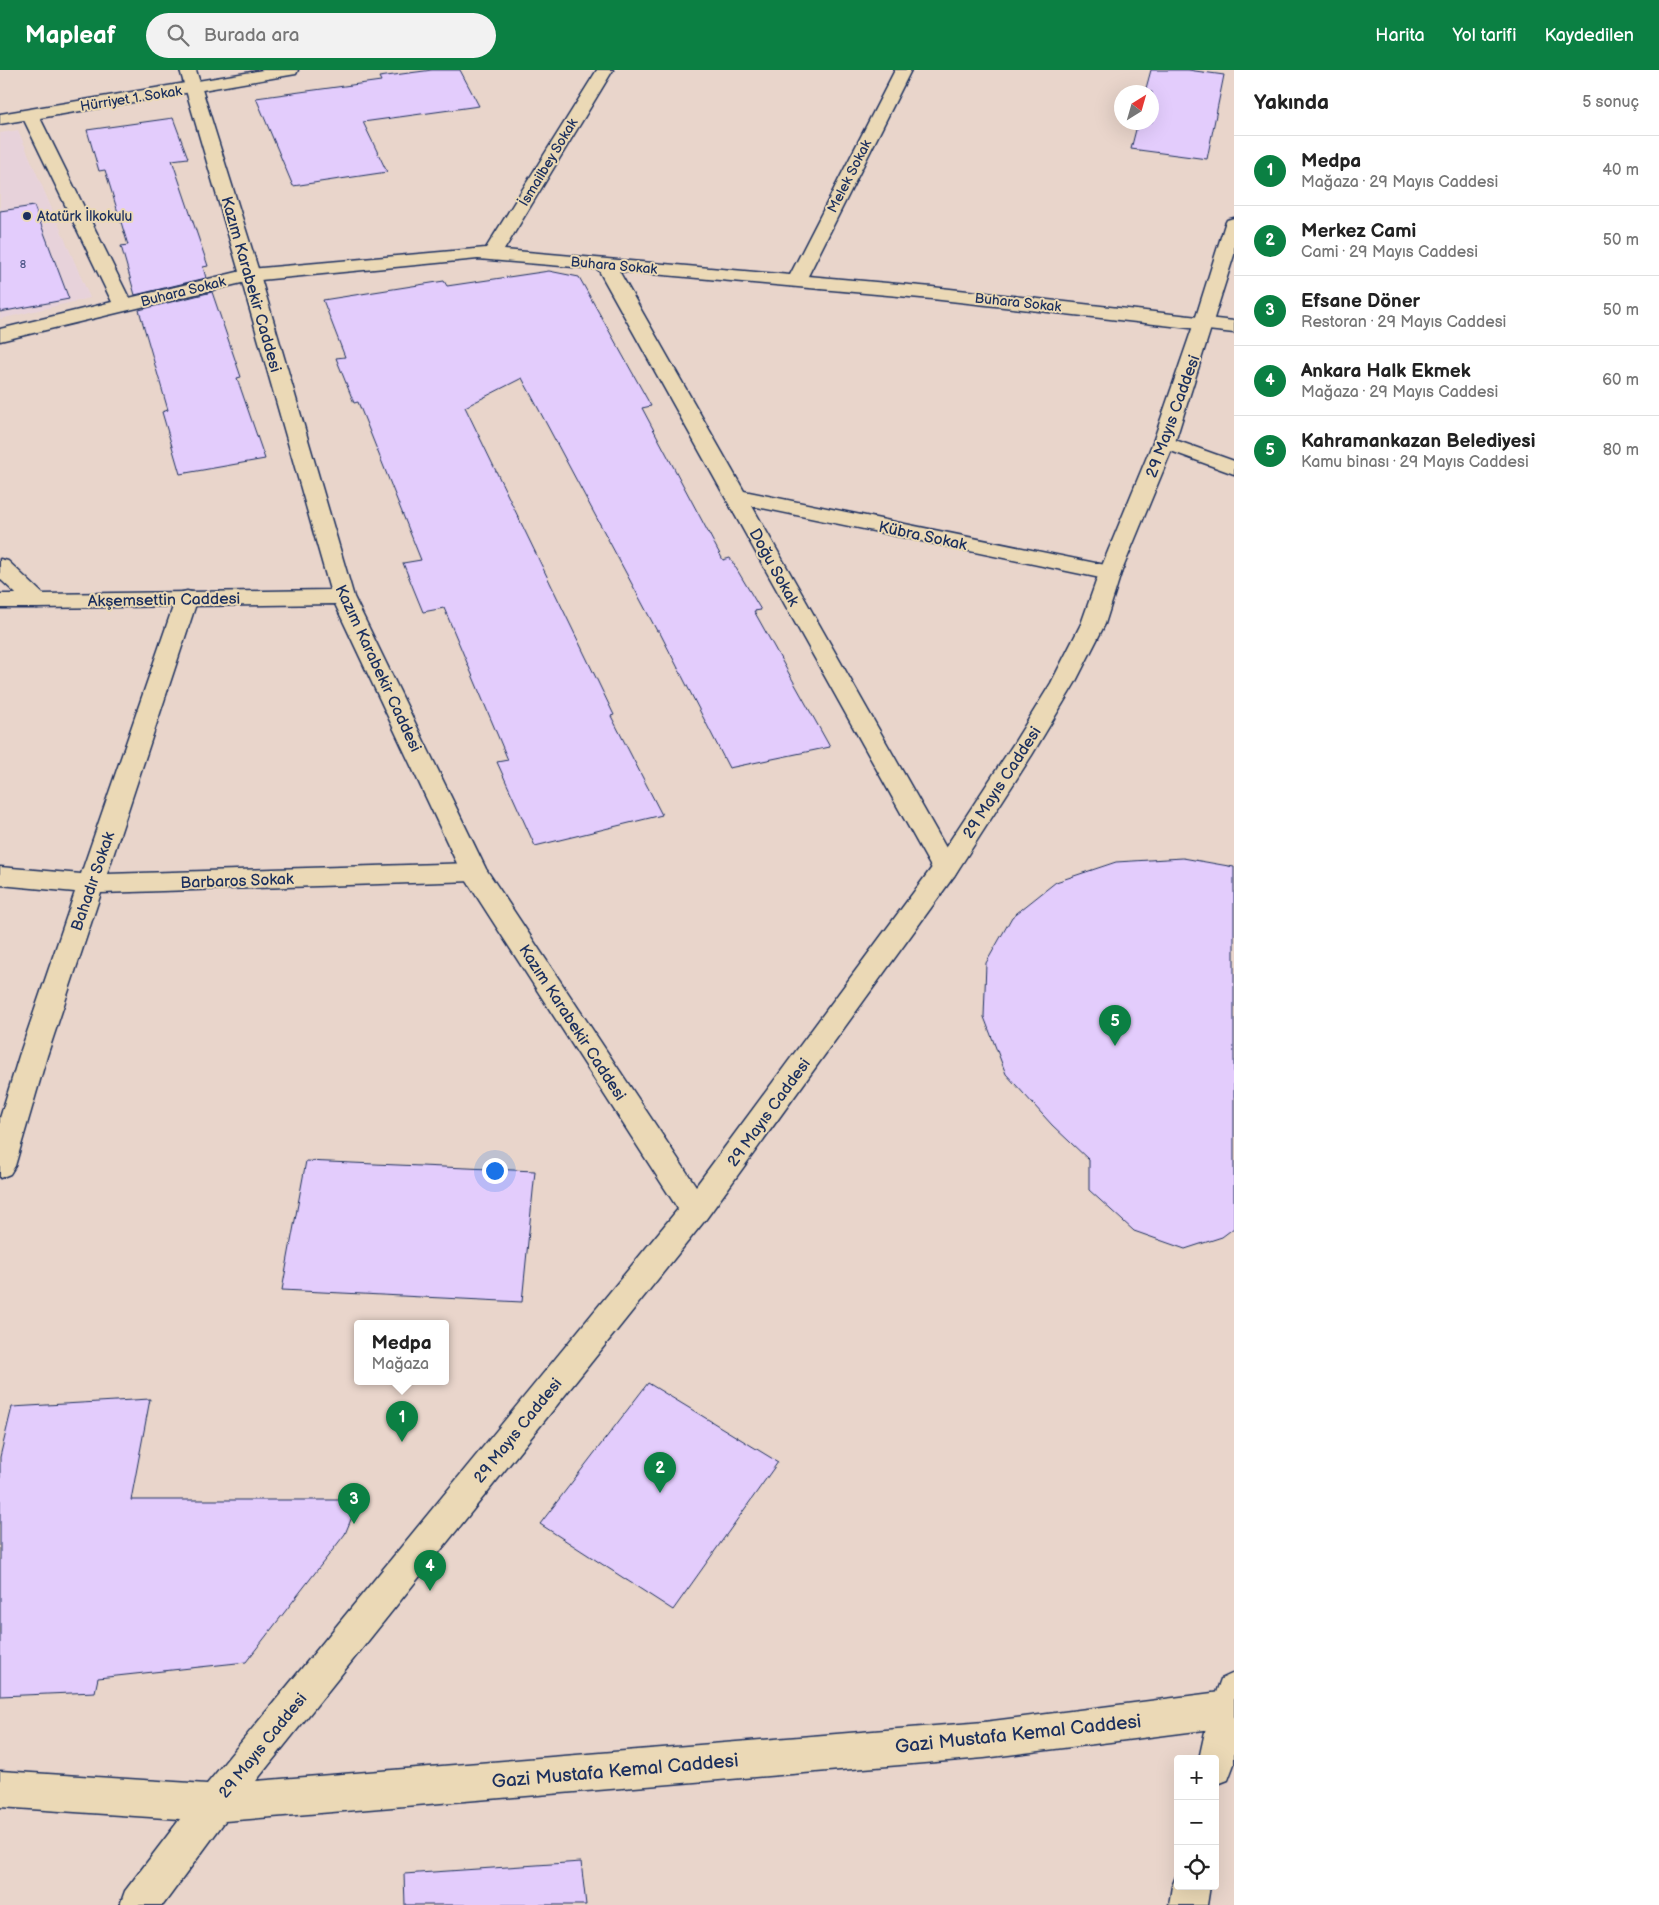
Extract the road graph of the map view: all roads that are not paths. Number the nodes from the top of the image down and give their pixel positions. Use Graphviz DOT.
graph roads {
  1 [pos="290,70"];
  2 [pos="605,70"];
  3 [pos="903,70"];
  4 [pos="191,79"];
  5 [pos="30,114"];
  6 [pos="0,119"];
  7 [pos="1234,224"];
  8 [pos="492,254"];
  9 [pos="605,264"];
  10 [pos="250,274"];
  11 [pos="796,281"];
  12 [pos="123,305"];
  13 [pos="1204,323"];
  14 [pos="1234,327"];
  15 [pos="0,334"];
  16 [pos="1164,442"];
  17 [pos="1234,468"];
  18 [pos="735,496"];
  19 [pos="0,566"];
  20 [pos="1110,574"];
  21 [pos="343,597"];
  22 [pos="187,598"];
  23 [pos="0,601"];
  24 [pos="36,601"];
  25 [pos="945,869"];
  26 [pos="474,872"];
  27 [pos="0,876"];
  28 [pos="91,884"];
  29 [pos="0,1166"];
  30 [pos="695,1210"];
  31 [pos="1232,1703"];
  32 [pos="1218,1755"];
  33 [pos="0,1789"];
  34 [pos="215,1804"];
  35 [pos="1190,1890"];
  36 [pos="139,1905"];
  37 [pos="1188,1905"];
  1 -- 4 [label="street, Hürriyet 1. Sokak"];
  2 -- 8 [label="street, İsmailbey Sokak"];
  3 -- 11 [label="street, Melek Sokak"];
  4 -- 5 [label="street, Hürriyet 1. Sokak"];
  4 -- 10 [label="street, Kazım Karabekir Caddesi"];
  5 -- 6 [label="street, Hürriyet 1. Sokak"];
  5 -- 12 [label="street"];
  7 -- 13 [label="street, 29 Mayıs Caddesi"];
  8 -- 9 [label="street, Buhara Sokak"];
  8 -- 10 [label="street, Buhara Sokak"];
  9 -- 11 [label="street, Buhara Sokak"];
  9 -- 18 [label="street, Doğu Sokak"];
  10 -- 12 [label="street, Buhara Sokak"];
  10 -- 21 [label="street, Kazım Karabekir Caddesi"];
  11 -- 13 [label="street, Buhara Sokak"];
  12 -- 15 [label="street, Buhara Sokak"];
  13 -- 14 [label="street, Buhara Sokak"];
  13 -- 16 [label="street, 29 Mayıs Caddesi"];
  16 -- 17 [label="street"];
  16 -- 20 [label="street, 29 Mayıs Caddesi"];
  18 -- 20 [label="street, Kübra Sokak"];
  18 -- 25 [label="street, Doğu Sokak"];
  19 -- 24 [label="street"];
  20 -- 25 [label="street, 29 Mayıs Caddesi"];
  21 -- 22 [label="street, Akşemsettin Caddesi"];
  21 -- 26 [label="street, Kazım Karabekir Caddesi"];
  22 -- 24 [label="street, Akşemsettin Caddesi"];
  22 -- 28 [label="street, Bahadır Sokak"];
  23 -- 24 [label="street, Akşemsettin Caddesi"];
  25 -- 30 [label="street, 29 Mayıs Caddesi"];
  26 -- 28 [label="street, Barbaros Sokak"];
  26 -- 30 [label="street, Kazım Karabekir Caddesi"];
  27 -- 28 [label="street, Barbaros Sokak"];
  28 -- 29 [label="street, Bahadır Sokak"];
  30 -- 34 [label="street, 29 Mayıs Caddesi"];
  31 -- 32 [label="street"];
  31 -- 34 [label="street, Gazi Mustafa Kemal Caddesi"];
  33 -- 34 [label="street, Gazi Mustafa Kemal Caddesi"];
  34 -- 36 [label="street, 29 Mayıs Caddesi"];
  35 -- 37 [label="street"];
}
